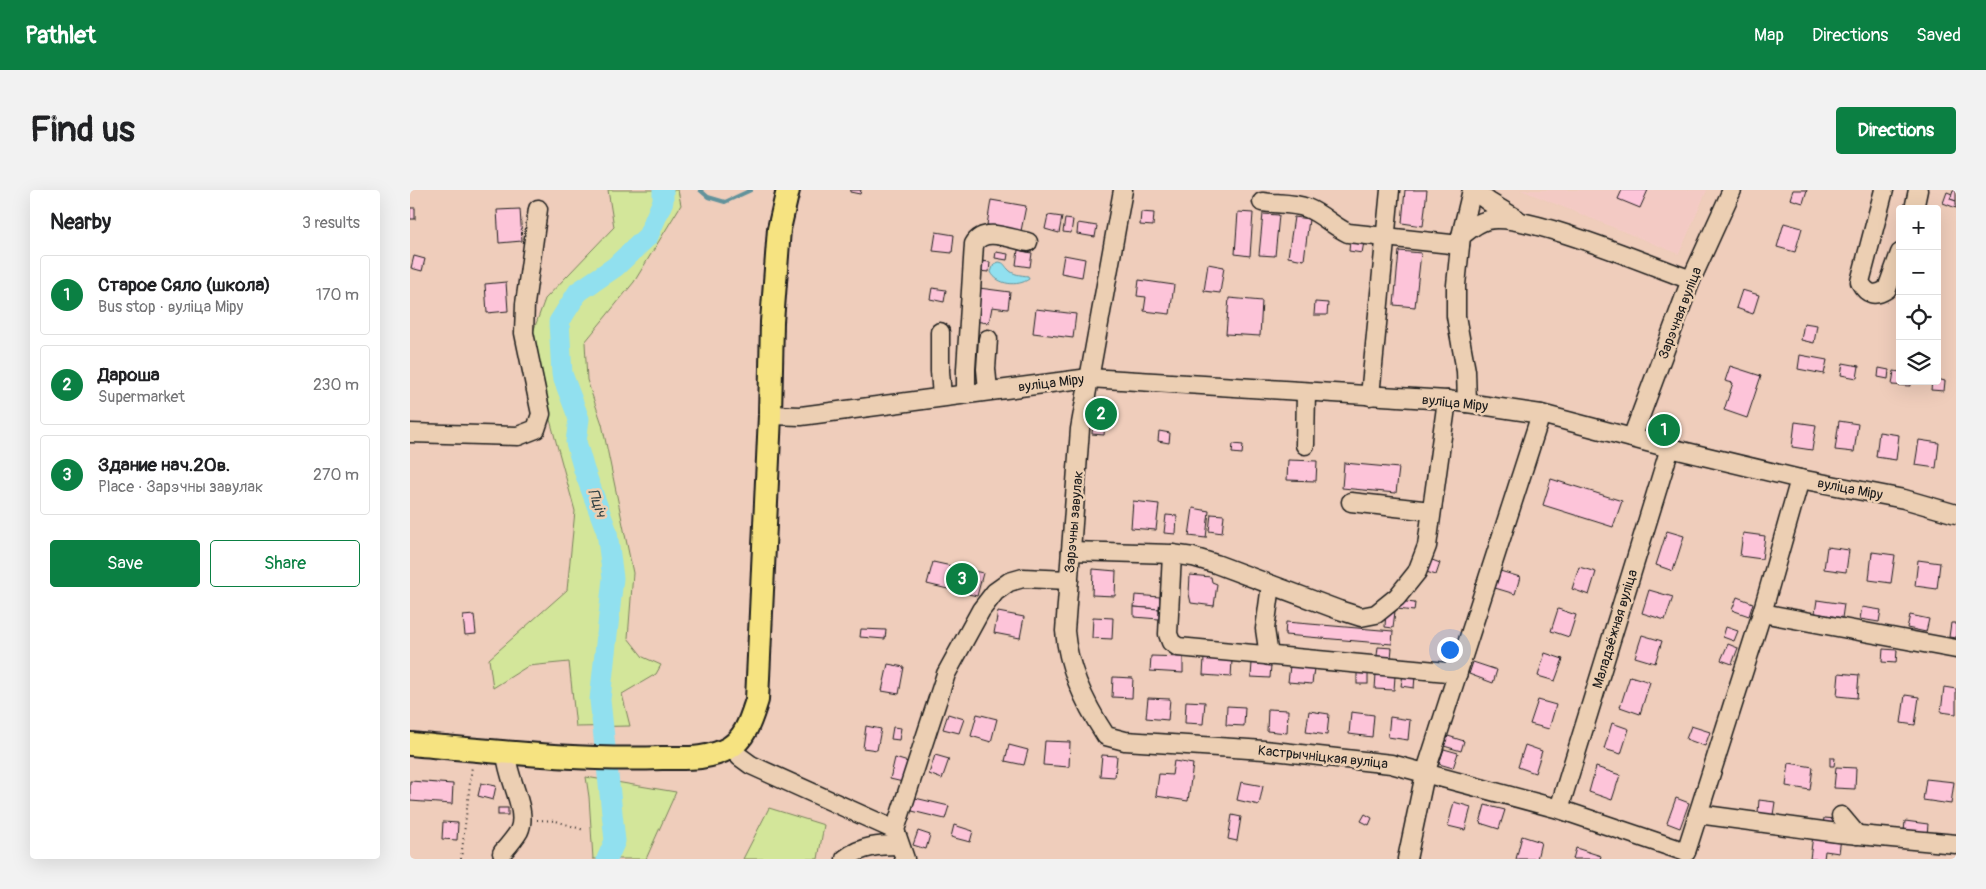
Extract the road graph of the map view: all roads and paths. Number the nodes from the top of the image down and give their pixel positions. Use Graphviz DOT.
graph roads {
  1 [pos="788,190"];
  2 [pos="1123,190"];
  3 [pos="1390,190"];
  4 [pos="1472,190"];
  5 [pos="1732,190"];
  6 [pos="1884,190"];
  7 [pos="1918,190"];
  8 [pos="1262,202"];
  9 [pos="1915,205"];
  10 [pos="538,209"];
  11 [pos="1519,221"];
  12 [pos="1386,238"];
  13 [pos="1461,240"];
  14 [pos="1028,242"];
  15 [pos="1896,265"];
  16 [pos="1691,280"];
  17 [pos="940,332"];
  18 [pos="988,339"];
  19 [pos="1089,378"];
  20 [pos="988,390"];
  21 [pos="1306,392"];
  22 [pos="966,393"];
  23 [pos="1370,396"];
  24 [pos="942,397"];
  25 [pos="1447,400"];
  26 [pos="1467,403"];
  27 [pos="1541,414"];
  28 [pos="770,415"];
  29 [pos="410,434"];
  30 [pos="1632,438"];
  31 [pos="1305,445"];
  32 [pos="1670,448"];
  33 [pos="1800,479"];
  34 [pos="1351,502"];
  35 [pos="1431,511"];
  36 [pos="1956,514"];
  37 [pos="1071,551"];
  38 [pos="1172,554"];
  39 [pos="1069,580"];
  40 [pos="1272,585"];
  41 [pos="1762,613"];
  42 [pos="1956,649"];
  43 [pos="1269,656"];
  44 [pos="1458,673"];
  45 [pos="410,744"];
  46 [pos="730,747"];
  47 [pos="474,749"];
  48 [pos="506,752"];
  49 [pos="1425,774"];
  50 [pos="1559,809"];
  51 [pos="1698,814"];
  52 [pos="1841,816"];
  53 [pos="522,819"];
  54 [pos="584,830"];
  55 [pos="1856,835"];
  56 [pos="1956,844"];
  57 [pos="900,845"];
  58 [pos="502,852"];
  59 [pos="1687,856"];
  60 [pos="461,859"];
  61 [pos="845,859"];
  62 [pos="1407,859"];
  1 -- 28 [label="main road"];
  2 -- 19 [label="street, Зарэчны завулак"];
  3 -- 12 [label="street"];
  4 -- 11 [label="street"];
  4 -- 13 [label="street"];
  5 -- 16 [label="street, Зарэчная вуліца"];
  6 -- 15 [label="street"];
  7 -- 9 [label="street"];
  8 -- 12 [label="street"];
  10 -- 29 [label="street"];
  11 -- 13 [label="street"];
  11 -- 16 [label="street"];
  12 -- 13 [label="street"];
  12 -- 23 [label="street"];
  13 -- 26 [label="street"];
  14 -- 22 [label="street"];
  16 -- 30 [label="street, Зарэчная вуліца"];
  17 -- 24 [label="street"];
  18 -- 20 [label="street"];
  19 -- 20 [label="street, вуліца Міру"];
  19 -- 21 [label="street, вуліца Міру"];
  19 -- 37 [label="street, Зарэчны завулак"];
  20 -- 22 [label="street, вуліца Міру"];
  21 -- 23 [label="street, вуліца Міру"];
  21 -- 31 [label="street"];
  22 -- 24 [label="street, вуліца Міру"];
  23 -- 25 [label="street, вуліца Міру"];
  24 -- 28 [label="street, вуліца Міру"];
  25 -- 26 [label="street, вуліца Міру"];
  25 -- 35 [label="street"];
  26 -- 27 [label="street, вуліца Міру"];
  27 -- 30 [label="street, вуліца Міру"];
  27 -- 44 [label="street"];
  28 -- 46 [label="main road"];
  30 -- 32 [label="street, вуліца Міру"];
  32 -- 33 [label="street, вуліца Міру"];
  32 -- 50 [label="street, Маладзёжная вуліца"];
  33 -- 36 [label="street, вуліца Міру"];
  33 -- 41 [label="street"];
  34 -- 35 [label="street"];
  35 -- 40 [label="street"];
  37 -- 38 [label="street"];
  37 -- 39 [label="street, Зарэчны завулак"];
  38 -- 40 [label="street"];
  38 -- 43 [label="street"];
  39 -- 49 [label="street, Кастрычніцкая вуліца"];
  39 -- 57 [label="street, Зарэчны завулак"];
  40 -- 43 [label="street"];
  41 -- 42 [label="street"];
  41 -- 51 [label="street"];
  43 -- 44 [label="street"];
  44 -- 49 [label="street"];
  45 -- 47 [label="main road"];
  46 -- 48 [label="main road"];
  46 -- 57 [label="street"];
  47 -- 48 [label="main road"];
  47 -- 60 [label="path"];
  48 -- 53 [label="street"];
  49 -- 50 [label="street, Кастрычніцкая вуліца"];
  49 -- 62 [label="street"];
  50 -- 59 [label="street, Кастрычніцкая вуліца"];
  51 -- 55 [label="street"];
  51 -- 59 [label="street"];
  52 -- 55 [label="street"];
  53 -- 54 [label="path"];
  53 -- 58 [label="street"];
  55 -- 56 [label="street"];
  57 -- 61 [label="street"];
}
